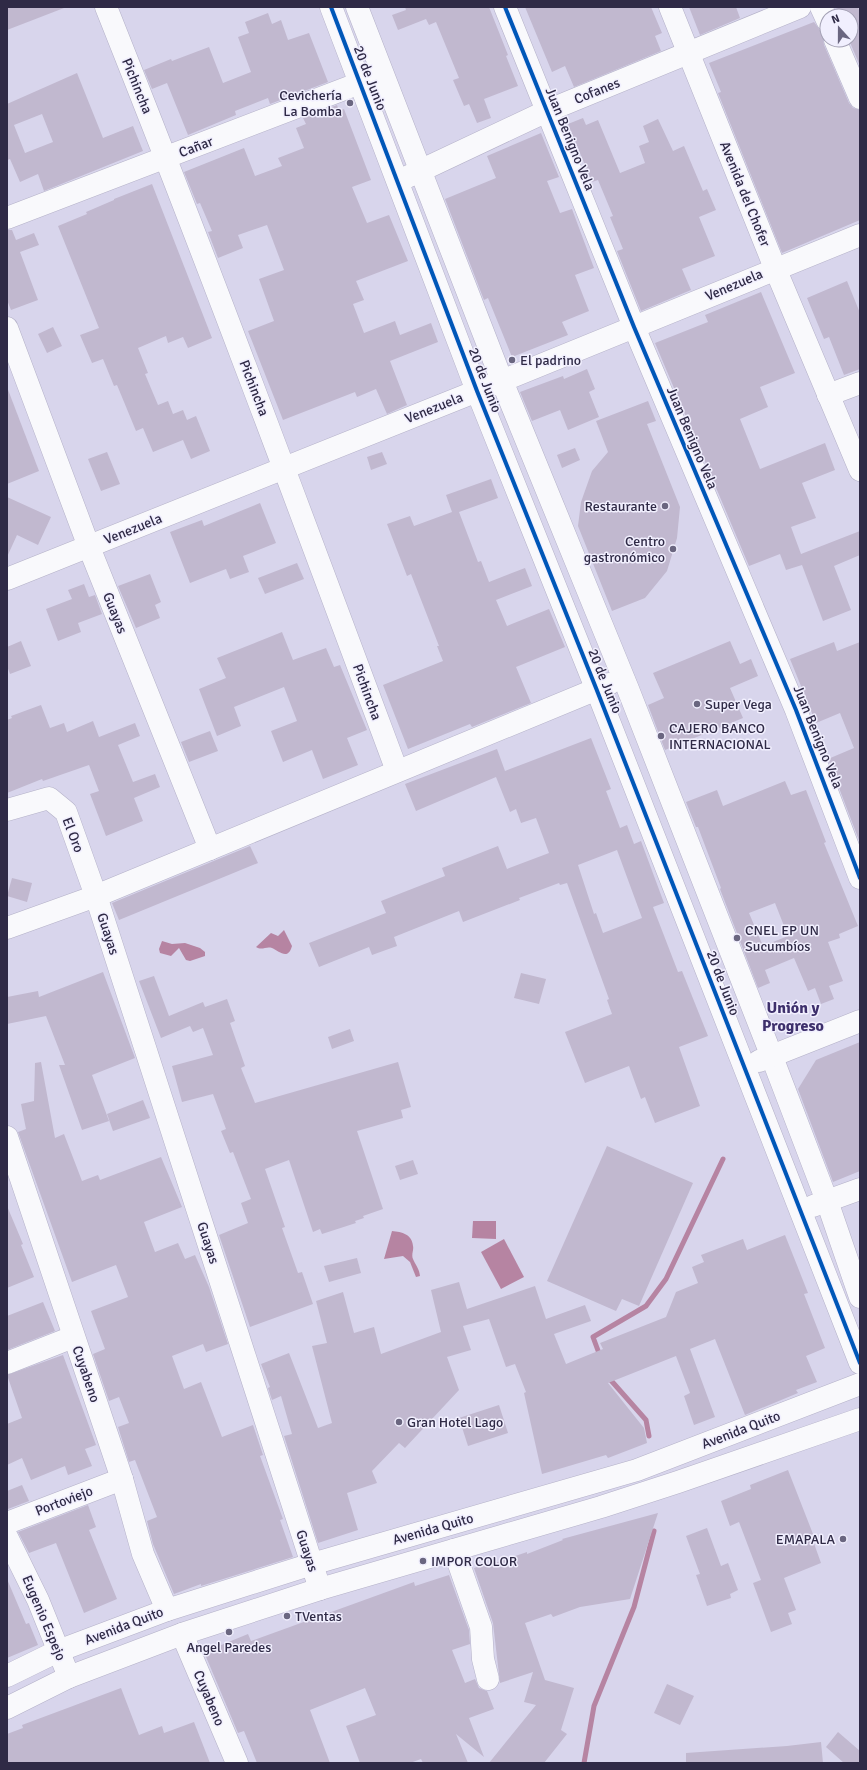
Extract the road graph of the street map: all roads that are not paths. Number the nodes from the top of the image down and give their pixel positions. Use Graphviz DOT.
graph roads {
  1 [pos="106,7"];
  2 [pos="331,7"];
  3 [pos="357,7"];
  4 [pos="505,7"];
  5 [pos="670,7"];
  6 [pos="800,7"];
  7 [pos="838,48"];
  8 [pos="688,54"];
  9 [pos="383,74"];
  10 [pos="360,82"];
  11 [pos="860,98"];
  12 [pos="547,111"];
  13 [pos="166,158"];
  14 [pos="420,172"];
  15 [pos="396,181"];
  16 [pos="7,218"];
  17 [pos="860,234"];
  18 [pos="775,268"];
  19 [pos="634,327"];
  20 [pos="7,328"];
  21 [pos="502,381"];
  22 [pos="860,383"];
  23 [pos="477,391"];
  24 [pos="828,395"];
  25 [pos="285,468"];
  26 [pos="860,470"];
  27 [pos="88,547"];
  28 [pos="7,580"];
  29 [pos="624,679"];
  30 [pos="596,688"];
  31 [pos="396,771"];
  32 [pos="7,810"];
  33 [pos="210,849"];
  34 [pos="860,878"];
  35 [pos="96,896"];
  36 [pos="7,928"];
  37 [pos="860,1021"];
  38 [pos="772,1057"];
  39 [pos="744,1066"];
  40 [pos="7,1137"];
  41 [pos="15,1188"];
  42 [pos="860,1189"];
  43 [pos="827,1201"];
  44 [pos="801,1210"];
  45 [pos="860,1298"];
  46 [pos="73,1337"];
  47 [pos="7,1363"];
  48 [pos="860,1363"];
  49 [pos="860,1384"];
  50 [pos="860,1419"];
  51 [pos="122,1479"];
  52 [pos="7,1522"];
  53 [pos="7,1537"];
  54 [pos="454,1550"];
  55 [pos="312,1564"];
  56 [pos="320,1589"];
  57 [pos="167,1610"];
  58 [pos="182,1634"];
  59 [pos="58,1651"];
  60 [pos="7,1676"];
  61 [pos="69,1677"];
  62 [pos="488,1679"];
  63 [pos="7,1708"];
  64 [pos="237,1763"];
  1 -- 13 [label="main road, Pichincha"];
  2 -- 10 [label="main road, 20 de Junio"];
  3 -- 9 [label="main road, 20 de Junio"];
  4 -- 12 [label="main road, Juan Benigno Vela"];
  5 -- 8 [label="main road, Avenida del Chofer"];
  6 -- 8 [label="main road, Cofanes"];
  7 -- 11 [label="main road"];
  8 -- 12 [label="main road, Cofanes"];
  8 -- 18 [label="main road, Avenida del Chofer"];
  9 -- 10 [label="main road, Cañar"];
  9 -- 14 [label="main road, 20 de Junio"];
  10 -- 13 [label="main road, Cañar"];
  10 -- 15 [label="main road, 20 de Junio"];
  12 -- 14 [label="main road, Cofanes"];
  12 -- 19 [label="main road, Juan Benigno Vela"];
  13 -- 16 [label="main road, Cañar"];
  13 -- 25 [label="main road, Pichincha"];
  14 -- 15 [label="main road, Cofanes"];
  14 -- 21 [label="main road, 20 de Junio"];
  15 -- 23 [label="main road, 20 de Junio"];
  17 -- 18 [label="main road, Venezuela"];
  18 -- 19 [label="main road, Venezuela"];
  18 -- 24 [label="main road, Avenida del Chofer"];
  19 -- 21 [label="main road, Venezuela"];
  19 -- 34 [label="main road, Juan Benigno Vela"];
  20 -- 27 [label="main road, Guayas"];
  21 -- 23 [label="main road, Venezuela"];
  21 -- 29 [label="main road, 20 de Junio"];
  22 -- 24 [label="main road"];
  23 -- 25 [label="main road, Venezuela"];
  23 -- 30 [label="main road, 20 de Junio"];
  24 -- 26 [label="main road, Avenida del Chofer"];
  25 -- 27 [label="main road, Venezuela"];
  25 -- 31 [label="main road, Pichincha"];
  27 -- 28 [label="main road, Venezuela"];
  27 -- 33 [label="main road, Guayas"];
  29 -- 30 [label="main road"];
  29 -- 38 [label="main road, 20 de Junio"];
  30 -- 31 [label="main road"];
  30 -- 39 [label="main road, 20 de Junio"];
  31 -- 33 [label="main road"];
  32 -- 35 [label="main road, El Oro"];
  33 -- 35 [label="main road, Guayas"];
  35 -- 36 [label="main road, Guayas"];
  35 -- 55 [label="main road, Guayas"];
  37 -- 38 [label="main road"];
  38 -- 39 [label="main road"];
  38 -- 43 [label="main road, 20 de Junio"];
  39 -- 44 [label="main road, 20 de Junio"];
  40 -- 41 [label="main road, Cuyabeno"];
  41 -- 46 [label="main road, Cuyabeno"];
  42 -- 43 [label="main road"];
  43 -- 44 [label="main road"];
  43 -- 45 [label="main road, 20 de Junio"];
  44 -- 48 [label="main road, 20 de Junio"];
  46 -- 47 [label="main road"];
  46 -- 51 [label="main road, Cuyabeno"];
  49 -- 55 [label="main road, Avenida Quito"];
  50 -- 54 [label="main road, Avenida Quito"];
  51 -- 52 [label="main road, Portoviejo"];
  51 -- 57 [label="main road, Cuyabeno"];
  53 -- 59 [label="main road, Eugenio Espejo"];
  54 -- 56 [label="main road, Avenida Quito"];
  54 -- 62 [label="main road"];
  55 -- 56 [label="main road, Guayas"];
  55 -- 57 [label="main road, Avenida Quito"];
  56 -- 58 [label="main road, Avenida Quito"];
  57 -- 59 [label="main road, Avenida Quito"];
  58 -- 61 [label="main road, Avenida Quito"];
  58 -- 64 [label="main road, Cuyabeno"];
  59 -- 60 [label="main road, Avenida Quito"];
  59 -- 61 [label="main road, Eugenio Espejo"];
  61 -- 63 [label="main road, Avenida Quito"];
}
